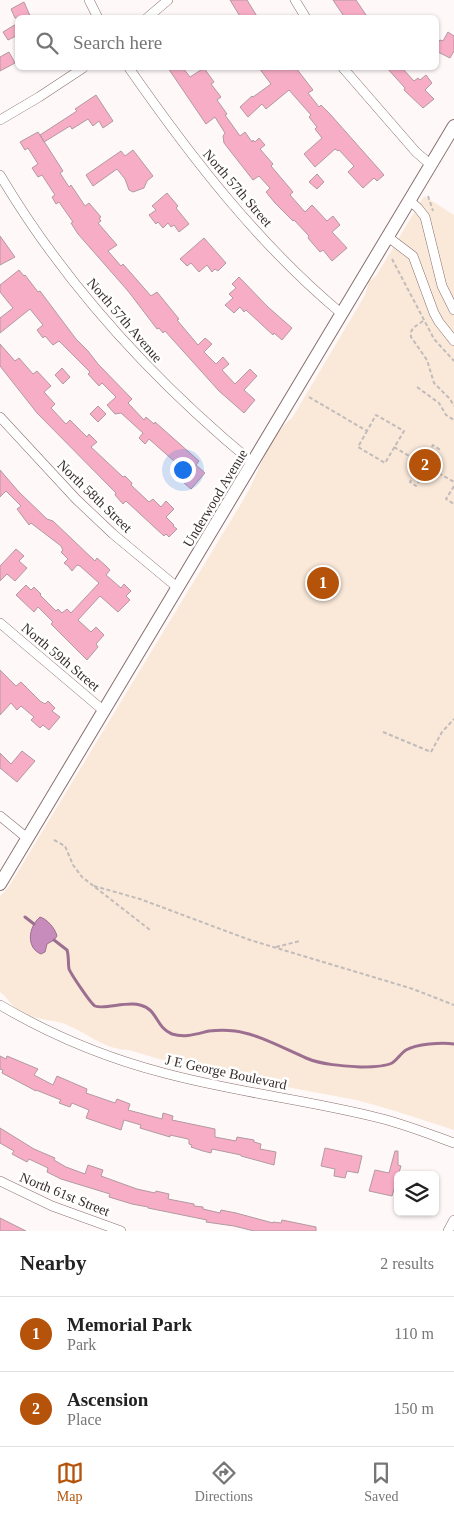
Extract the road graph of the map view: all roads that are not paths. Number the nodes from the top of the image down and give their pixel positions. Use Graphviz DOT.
graph roads {
  1 [pos="89,0"];
  2 [pos="168,0"];
  3 [pos="294,0"];
  4 [pos="96,15"];
  5 [pos="150,15"];
  6 [pos="304,15"];
  7 [pos="80,70"];
  8 [pos="130,70"];
  9 [pos="345,70"];
  10 [pos="0,120"];
  11 [pos="454,126"];
  12 [pos="431,165"];
  13 [pos="0,175"];
  14 [pos="409,200"];
  15 [pos="388,237"];
  16 [pos="454,310"];
  17 [pos="342,314"];
  18 [pos="454,341"];
  19 [pos="0,417"];
  20 [pos="253,462"];
  21 [pos="178,588"];
  22 [pos="0,623"];
  23 [pos="104,711"];
  24 [pos="0,816"];
  25 [pos="27,838"];
  26 [pos="0,884"];
  27 [pos="0,1005"];
  28 [pos="454,1143"];
  29 [pos="0,1181"];
  30 [pos="454,1220"];
  31 [pos="121,1231"];
  32 [pos="448,1231"];
  1 -- 4 [label="street"];
  2 -- 5 [label="street"];
  3 -- 6 [label="street"];
  7 -- 10 [label="street"];
  8 -- 17 [label="street, North 57th Street"];
  9 -- 12 [label="street"];
  11 -- 12 [label="main road, Underwood Avenue"];
  12 -- 14 [label="main road, Underwood Avenue"];
  13 -- 20 [label="street, North 57th Avenue"];
  14 -- 15 [label="main road, Underwood Avenue"];
  14 -- 16 [label="street"];
  15 -- 17 [label="main road, Underwood Avenue"];
  15 -- 18 [label="street"];
  17 -- 20 [label="main road, Underwood Avenue"];
  19 -- 21 [label="street, North 58th Street"];
  20 -- 21 [label="main road, Underwood Avenue"];
  21 -- 23 [label="main road, Underwood Avenue"];
  22 -- 23 [label="street, North 59th Street"];
  23 -- 25 [label="main road, Underwood Avenue"];
  24 -- 25 [label="street"];
  25 -- 26 [label="main road, Underwood Avenue"];
  27 -- 28 [label="street, J E George Boulevard"];
  29 -- 31 [label="street, North 61st Street"];
  30 -- 32 [label="street"];
}
